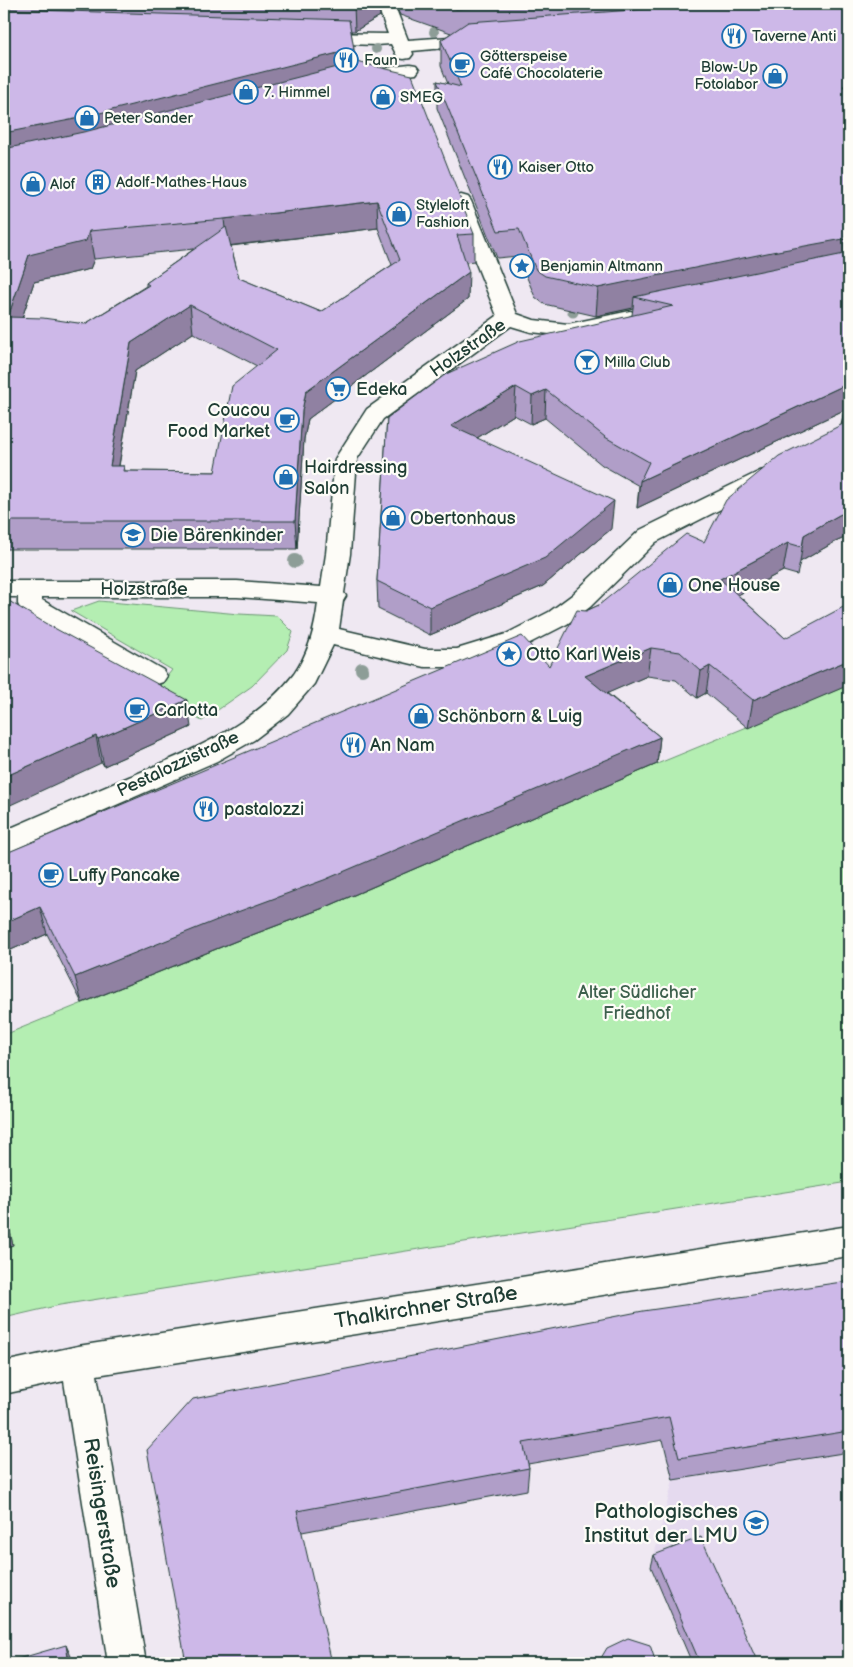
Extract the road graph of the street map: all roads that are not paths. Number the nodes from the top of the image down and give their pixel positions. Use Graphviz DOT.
graph roads {
  1 [pos="386,4"];
  2 [pos="297,37"];
  3 [pos="499,39"];
  4 [pos="399,42"];
  5 [pos="345,84"];
  6 [pos="453,181"];
  7 [pos="645,313"];
  8 [pos="508,318"];
  9 [pos="788,466"];
  10 [pos="4,589"];
  11 [pos="30,590"];
  12 [pos="334,596"];
  13 [pos="326,635"];
  14 [pos="154,676"];
  15 [pos="4,844"];
  16 [pos="849,1241"];
  17 [pos="78,1362"];
  18 [pos="4,1378"];
  19 [pos="127,1663"];
  1 -- 4 [label="street"];
  2 -- 4 [label="street"];
  3 -- 4 [label="street"];
  4 -- 5 [label="street"];
  6 -- 8 [label="street"];
  7 -- 8 [label="street, Holzstraße"];
  8 -- 12 [label="street, Holzstraße"];
  9 -- 13 [label="street"];
  10 -- 11 [label="street, Holzstraße"];
  11 -- 12 [label="street, Holzstraße"];
  11 -- 14 [label="street"];
  12 -- 13 [label="street, Pestalozzistraße"];
  13 -- 15 [label="street, Pestalozzistraße"];
  16 -- 17 [label="street, Thalkirchner Straße"];
  17 -- 18 [label="street, Thalkirchner Straße"];
  17 -- 19 [label="street, Reisingerstraße"];
}
